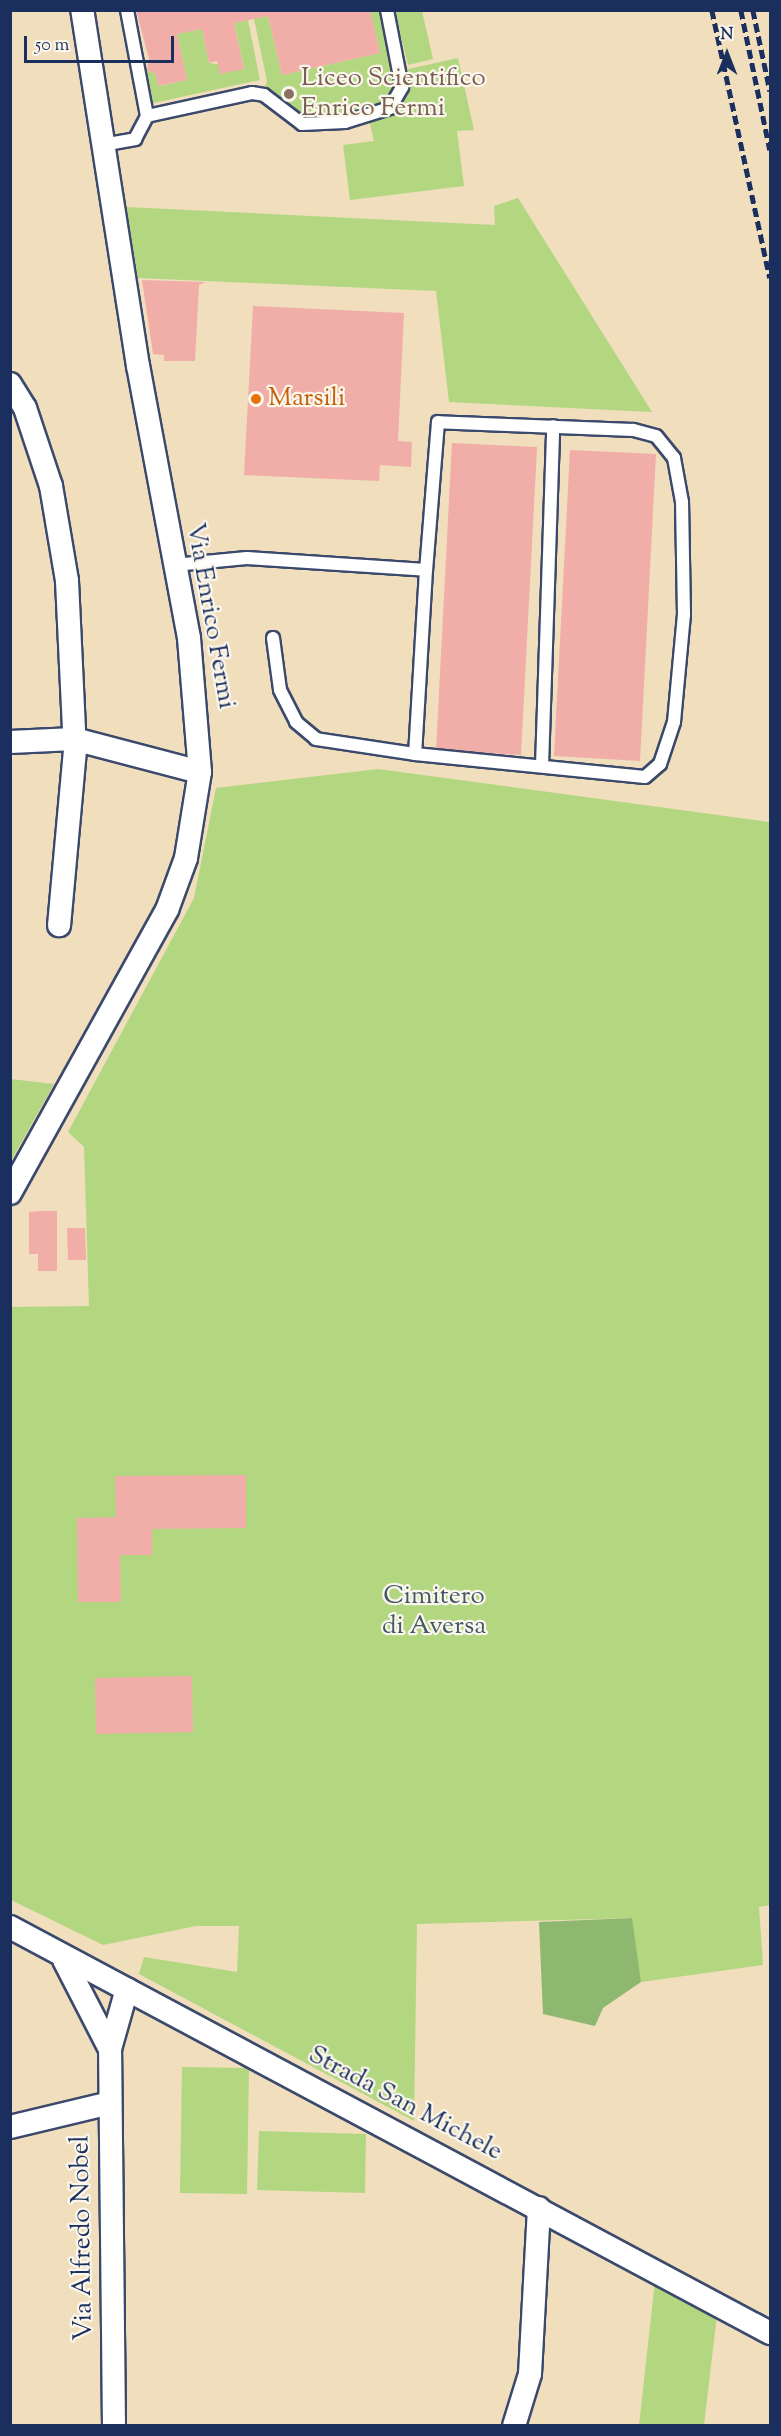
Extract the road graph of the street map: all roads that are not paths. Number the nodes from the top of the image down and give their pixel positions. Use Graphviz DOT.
graph roads {
  1 [pos="82,10"];
  2 [pos="128,10"];
  3 [pos="387,10"];
  4 [pos="147,116"];
  5 [pos="102,145"];
  6 [pos="10,384"];
  7 [pos="553,426"];
  8 [pos="174,565"];
  9 [pos="426,570"];
  10 [pos="273,638"];
  11 [pos="74,739"];
  12 [pos="10,742"];
  13 [pos="415,754"];
  14 [pos="542,766"];
  15 [pos="200,772"];
  16 [pos="59,925"];
  17 [pos="10,1193"];
  18 [pos="10,1927"];
  19 [pos="64,1960"];
  20 [pos="127,1989"];
  21 [pos="110,2049"];
  22 [pos="110,2103"];
  23 [pos="10,2127"];
  24 [pos="539,2208"];
  25 [pos="771,2333"];
  26 [pos="114,2426"];
  27 [pos="514,2426"];
  1 -- 5 [label="street, Via Enrico Fermi"];
  2 -- 4 [label="lane"];
  3 -- 4 [label="lane"];
  4 -- 5 [label="lane"];
  5 -- 8 [label="street, Via Enrico Fermi"];
  6 -- 11 [label="street"];
  7 -- 9 [label="lane"];
  7 -- 14 [label="lane"];
  7 -- 14 [label="lane"];
  8 -- 9 [label="lane"];
  8 -- 15 [label="street, Via Enrico Fermi"];
  9 -- 13 [label="lane"];
  10 -- 13 [label="lane"];
  11 -- 12 [label="street"];
  11 -- 15 [label="street"];
  11 -- 16 [label="street"];
  13 -- 14 [label="lane"];
  15 -- 17 [label="street, Via Enrico Fermi"];
  18 -- 19 [label="street, Strada San Michele"];
  19 -- 20 [label="street, Strada San Michele"];
  19 -- 21 [label="street, Via Alfredo Nobel"];
  20 -- 21 [label="street, Via Alfredo Nobel"];
  20 -- 24 [label="street, Strada San Michele"];
  21 -- 22 [label="street, Via Alfredo Nobel"];
  22 -- 23 [label="street"];
  22 -- 26 [label="street, Via Alfredo Nobel"];
  24 -- 25 [label="street, Strada San Michele"];
  24 -- 27 [label="street"];
}
